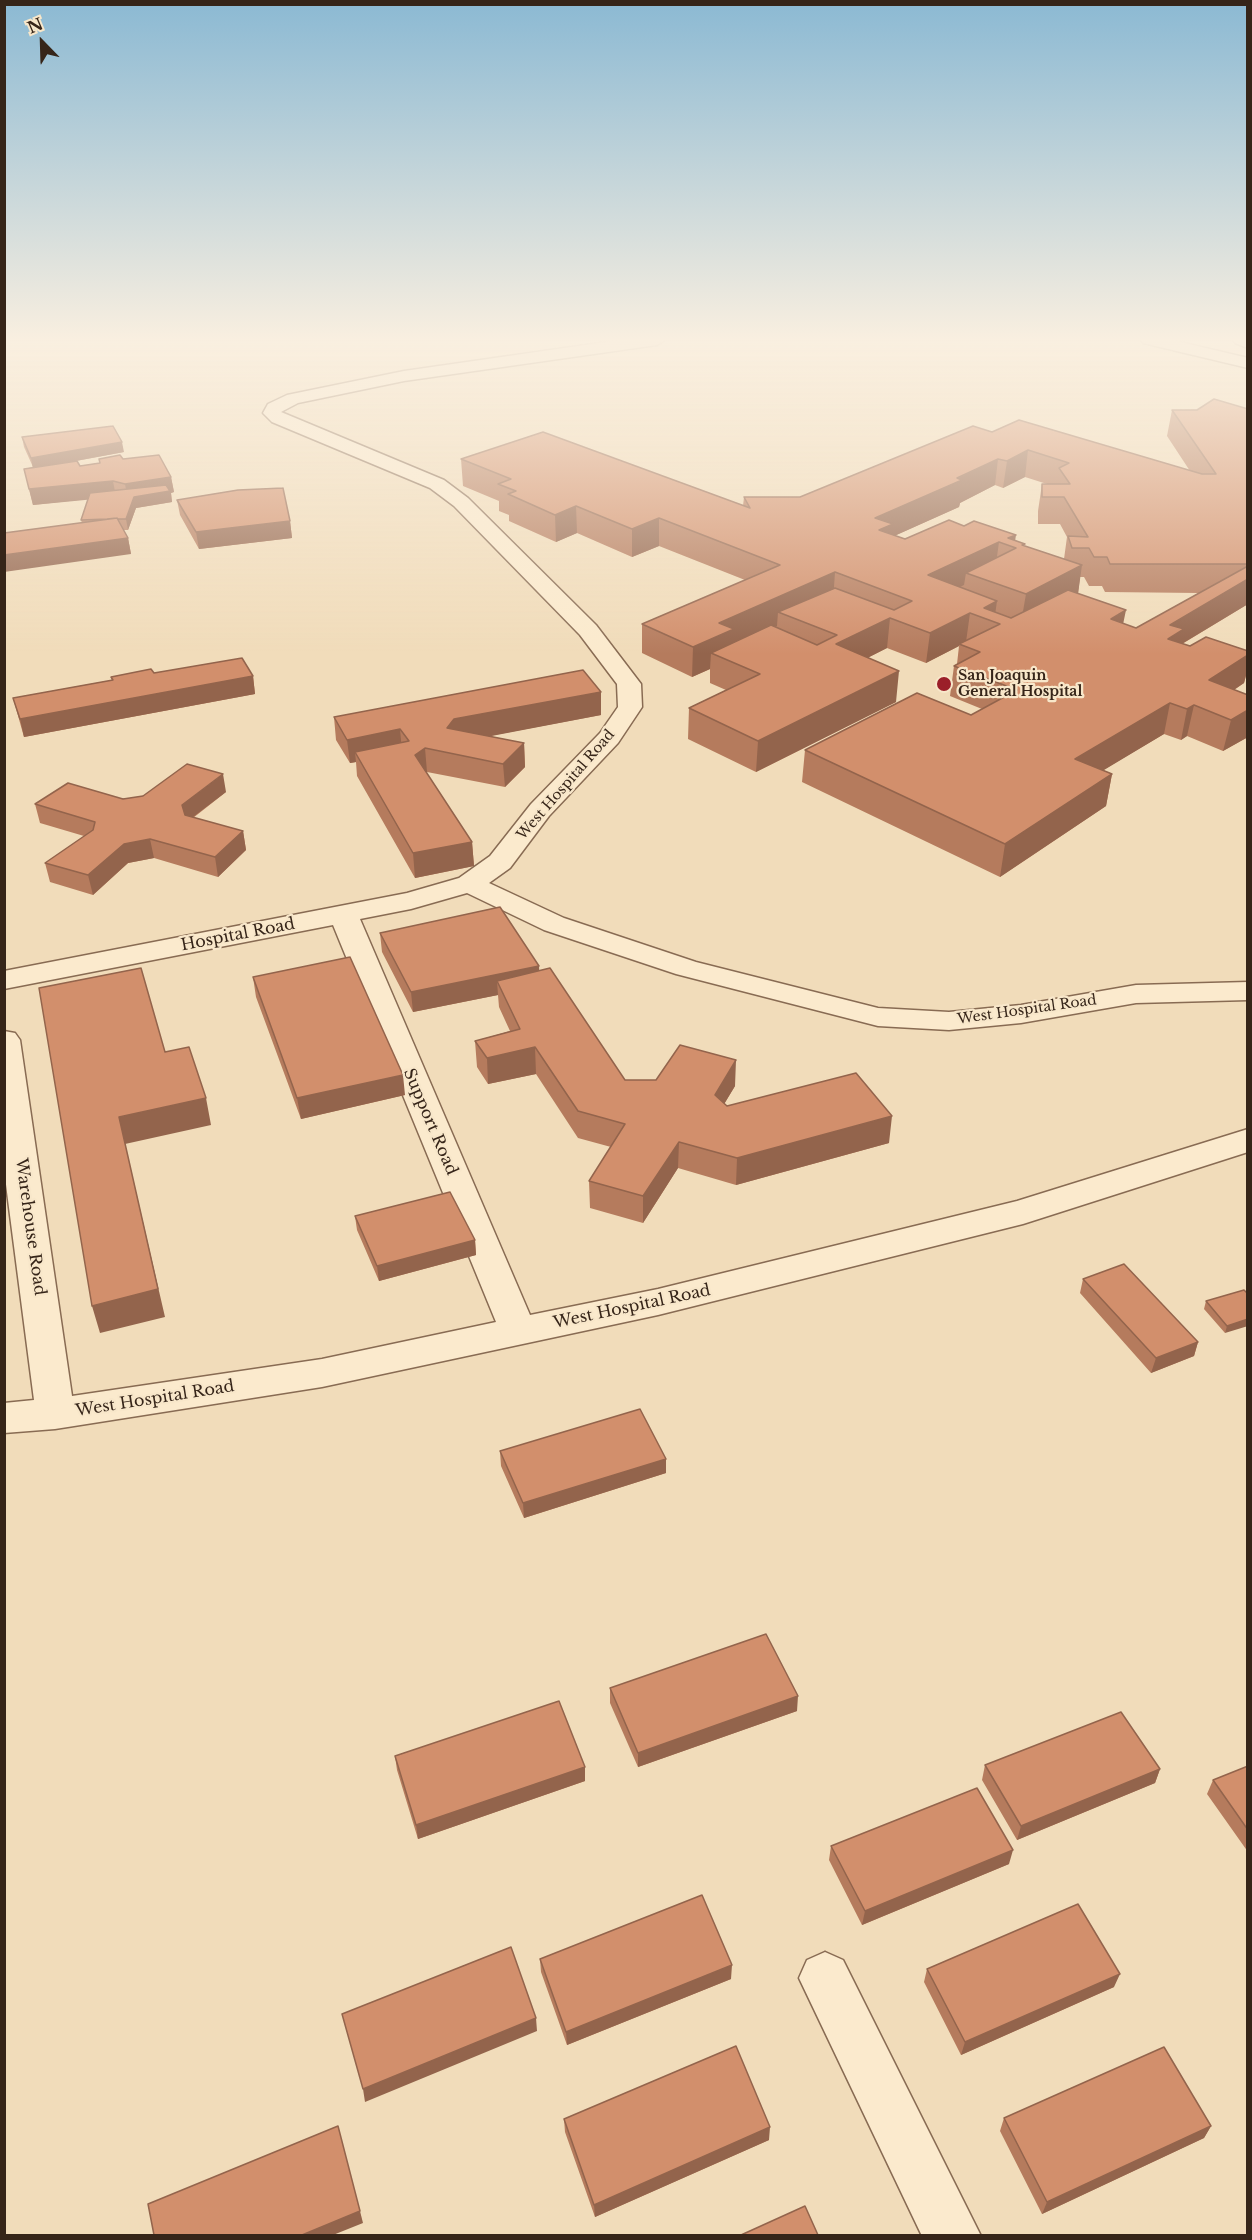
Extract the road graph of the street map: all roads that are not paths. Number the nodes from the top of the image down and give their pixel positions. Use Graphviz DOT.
graph roads {
  1 [pos="342,445"];
  2 [pos="470,884"];
  3 [pos="343,914"];
  4 [pos="4,980"];
  5 [pos="1248,991"];
  6 [pos="4,1040"];
  7 [pos="1248,1140"];
  8 [pos="518,1331"];
  9 [pos="56,1414"];
  10 [pos="4,1418"];
  11 [pos="825,1978"];
  12 [pos="952,2235"];
  1 -- 2 [label="street, West Hospital Road"];
  2 -- 3 [label="street, Hospital Road"];
  2 -- 5 [label="street, West Hospital Road"];
  3 -- 4 [label="street, Hospital Road"];
  3 -- 8 [label="street, Support Road"];
  6 -- 9 [label="street, Warehouse Road"];
  7 -- 8 [label="street, West Hospital Road"];
  8 -- 9 [label="street, West Hospital Road"];
  9 -- 10 [label="street, West Hospital Road"];
  11 -- 12 [label="street"];
}
